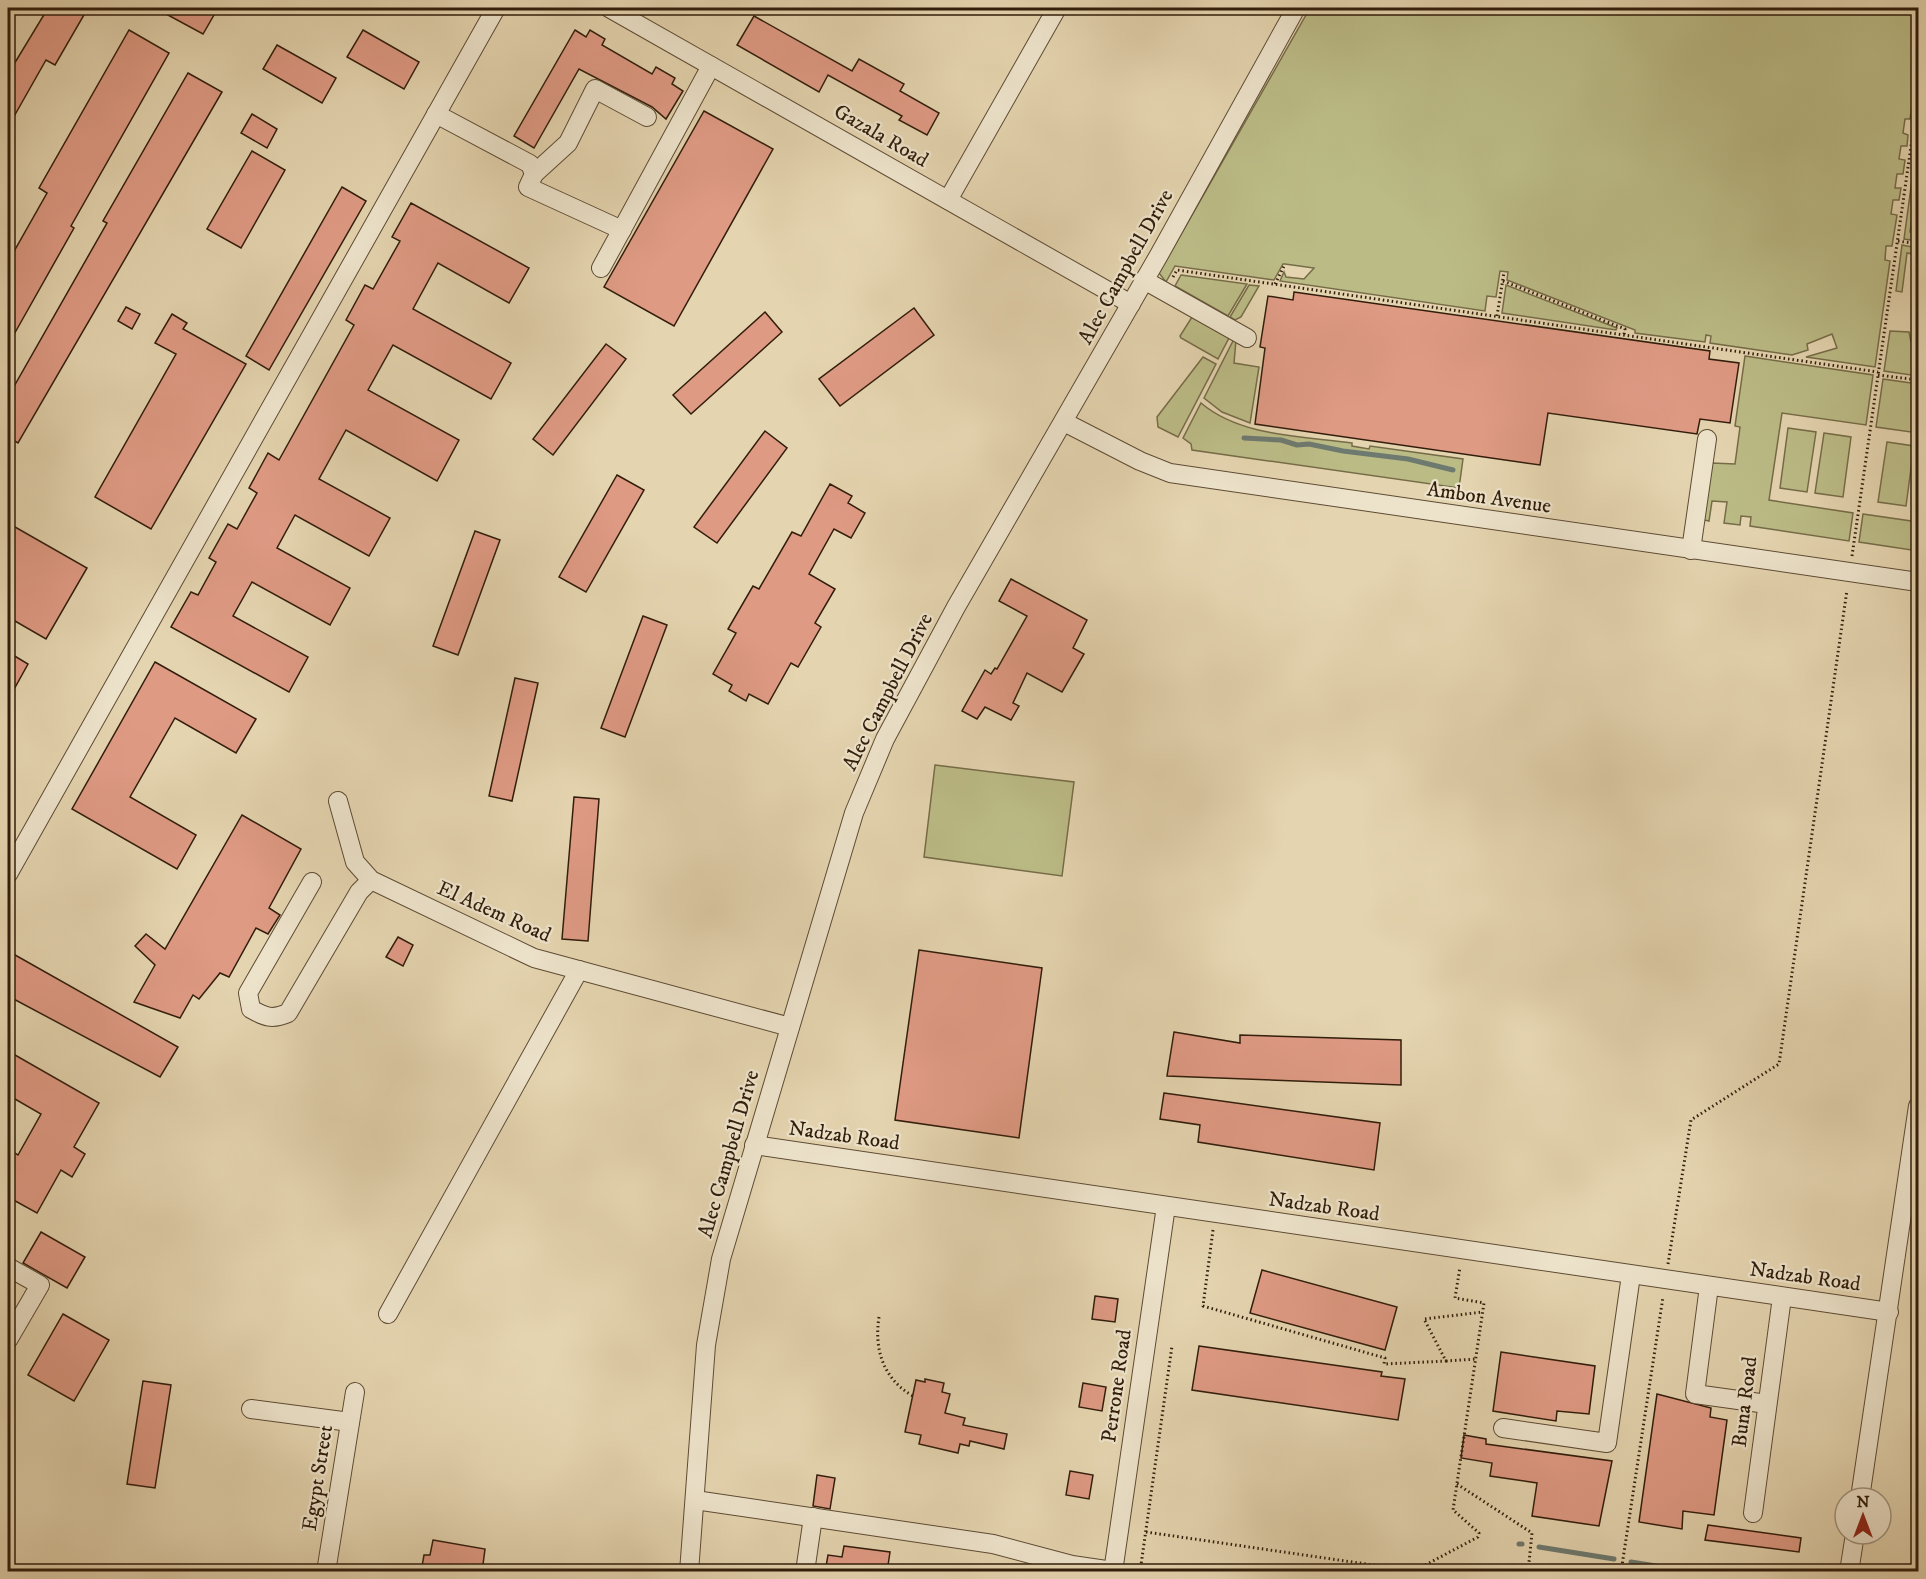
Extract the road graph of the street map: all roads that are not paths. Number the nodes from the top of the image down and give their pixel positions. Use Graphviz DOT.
graph roads {
  1 [pos="496,8"];
  2 [pos="609,8"];
  3 [pos="1057,8"];
  4 [pos="1296,8"];
  5 [pos="711,66"];
  6 [pos="436,114"];
  7 [pos="647,117"];
  8 [pos="534,174"];
  9 [pos="948,200"];
  10 [pos="622,230"];
  11 [pos="601,268"];
  12 [pos="1144,280"];
  13 [pos="1131,304"];
  14 [pos="1247,338"];
  15 [pos="1064,422"];
  16 [pos="1707,438"];
  17 [pos="1691,550"];
  18 [pos="1918,582"];
  19 [pos="338,801"];
  20 [pos="10,862"];
  21 [pos="371,880"];
  22 [pos="312,882"];
  23 [pos="579,970"];
  24 [pos="790,1027"];
  25 [pos="1918,1106"];
  26 [pos="754,1145"];
  27 [pos="1915,1151"];
  28 [pos="1166,1206"];
  29 [pos="8,1267"];
  30 [pos="1631,1275"];
  31 [pos="1709,1286"];
  32 [pos="1782,1297"];
  33 [pos="1889,1312"];
  34 [pos="388,1314"];
  35 [pos="8,1340"];
  36 [pos="355,1392"];
  37 [pos="1767,1404"];
  38 [pos="251,1409"];
  39 [pos="350,1422"];
  40 [pos="1503,1428"];
  41 [pos="1862,1486"];
  42 [pos="695,1500"];
  43 [pos="1753,1513"];
  44 [pos="813,1517"];
  45 [pos="1853,1546"];
  46 [pos="1113,1571"];
  47 [pos="326,1572"];
  48 [pos="689,1572"];
  49 [pos="805,1572"];
  50 [pos="1849,1572"];
  1 -- 6 [label="street"];
  2 -- 5 [label="street, Gazala Road"];
  3 -- 9 [label="street"];
  4 -- 12 [label="street, Alec Campbell Drive"];
  5 -- 9 [label="street, Gazala Road"];
  5 -- 10 [label="street"];
  6 -- 8 [label="street"];
  6 -- 20 [label="street"];
  7 -- 8 [label="street"];
  8 -- 10 [label="street"];
  9 -- 13 [label="street, Gazala Road"];
  10 -- 11 [label="street"];
  12 -- 13 [label="street, Alec Campbell Drive"];
  12 -- 14 [label="street"];
  13 -- 15 [label="street, Alec Campbell Drive"];
  15 -- 17 [label="street, Ambon Avenue"];
  15 -- 24 [label="street, Alec Campbell Drive"];
  16 -- 17 [label="street"];
  17 -- 18 [label="street, Ambon Avenue"];
  19 -- 21 [label="street, El Adem Road"];
  21 -- 22 [label="street"];
  21 -- 23 [label="street, El Adem Road"];
  23 -- 24 [label="street, El Adem Road"];
  23 -- 34 [label="street"];
  24 -- 26 [label="street, Alec Campbell Drive"];
  25 -- 27 [label="street"];
  26 -- 28 [label="street, Nadzab Road"];
  26 -- 42 [label="street, Alec Campbell Drive"];
  27 -- 33 [label="street"];
  28 -- 30 [label="street, Nadzab Road"];
  28 -- 46 [label="street, Perrone Road"];
  29 -- 35 [label="street"];
  30 -- 31 [label="street, Nadzab Road"];
  30 -- 40 [label="street"];
  31 -- 32 [label="street, Nadzab Road"];
  31 -- 37 [label="street"];
  32 -- 33 [label="street, Nadzab Road"];
  32 -- 37 [label="street, Buna Road"];
  33 -- 41 [label="street"];
  36 -- 39 [label="street, Egypt Street"];
  37 -- 43 [label="street, Buna Road"];
  38 -- 39 [label="street"];
  39 -- 47 [label="street, Egypt Street"];
  42 -- 44 [label="street"];
  42 -- 48 [label="street, Alec Campbell Drive"];
  44 -- 46 [label="street"];
  44 -- 49 [label="street"];
  45 -- 50 [label="street"];
}
